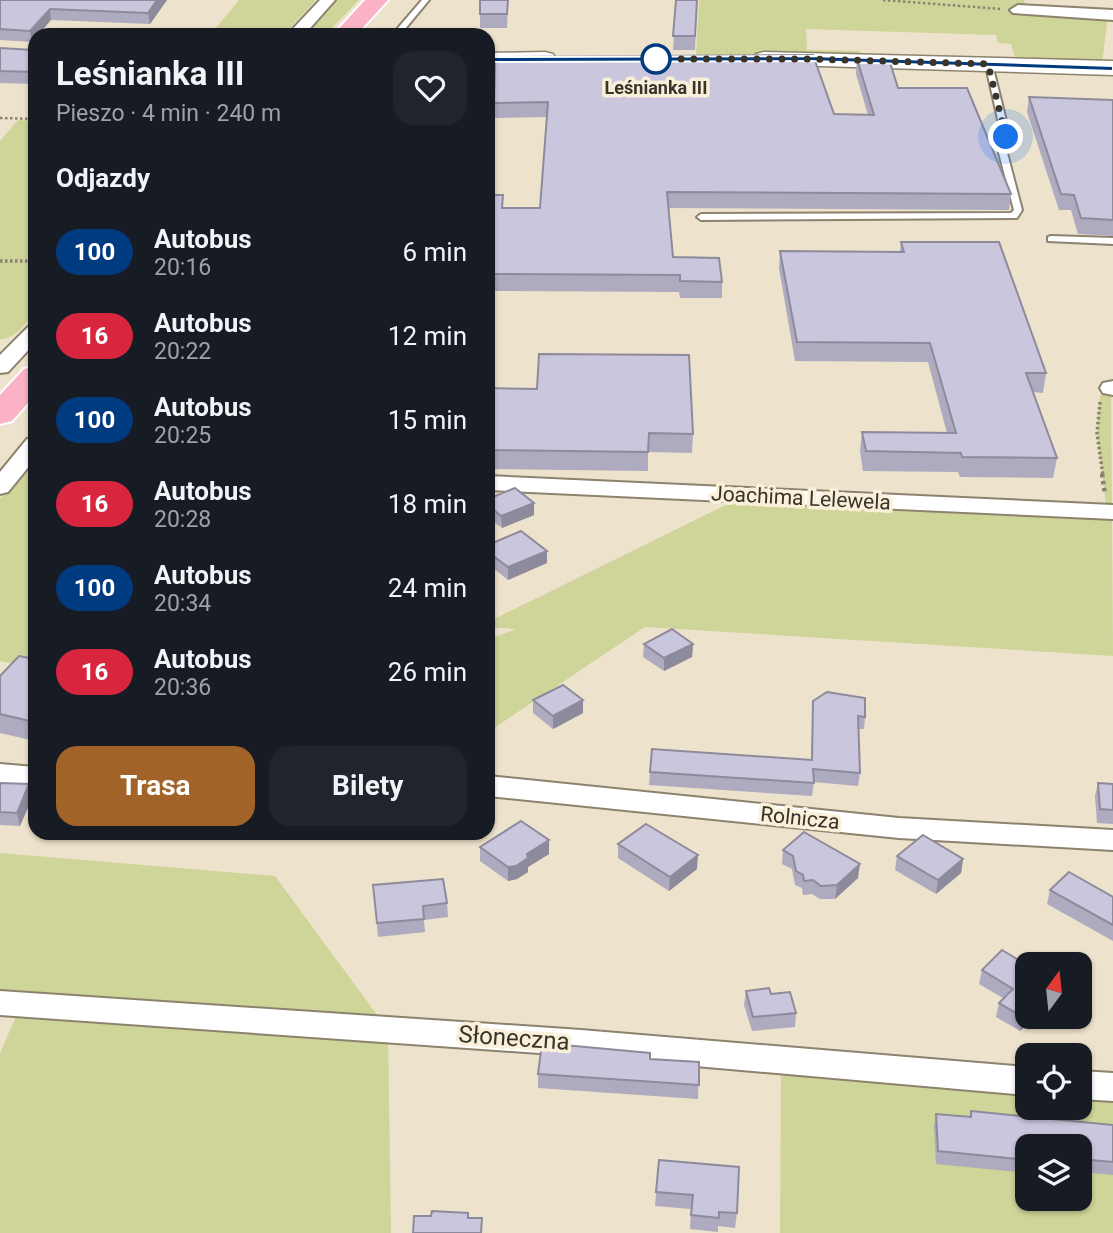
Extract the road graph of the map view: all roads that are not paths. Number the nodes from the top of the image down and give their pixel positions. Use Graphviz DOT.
graph roads {
  1 [pos="328,0"];
  2 [pos="377,0"];
  3 [pos="426,0"];
  4 [pos="1018,10"];
  5 [pos="1113,15"];
  6 [pos="302,28"];
  7 [pos="351,28"];
  8 [pos="403,28"];
  9 [pos="568,59"];
  10 [pos="748,59"];
  11 [pos="495,60"];
  12 [pos="988,64"];
  13 [pos="1113,68"];
  14 [pos="701,217"];
  15 [pos="1051,239"];
  16 [pos="1113,241"];
  17 [pos="28,337"];
  18 [pos="28,339"];
  19 [pos="0,342"];
  20 [pos="0,367"];
  21 [pos="28,384"];
  22 [pos="0,414"];
  23 [pos="28,458"];
  24 [pos="495,483"];
  25 [pos="0,487"];
  26 [pos="1110,512"];
  27 [pos="0,774"];
  28 [pos="28,776"];
  29 [pos="495,787"];
  30 [pos="1113,840"];
  31 [pos="0,1003"];
  32 [pos="1015,1080"];
  33 [pos="1092,1086"];
  34 [pos="1113,1087"];
  1 -- 6 [label="street"];
  2 -- 7 [label="highway"];
  3 -- 8 [label="lane"];
  4 -- 5 [label="street"];
  9 -- 11 [label="street"];
  10 -- 12 [label="street"];
  12 -- 13 [label="street"];
  12 -- 14 [label="lane"];
  15 -- 16 [label="lane"];
  17 -- 19 [label="street"];
  18 -- 20 [label="street"];
  21 -- 22 [label="highway"];
  23 -- 25 [label="street"];
  24 -- 26 [label="street, Joachima Lelewela"];
  27 -- 28 [label="street"];
  29 -- 30 [label="street, Rolnicza"];
  31 -- 32 [label="street, Słoneczna"];
  33 -- 34 [label="street"];
}
